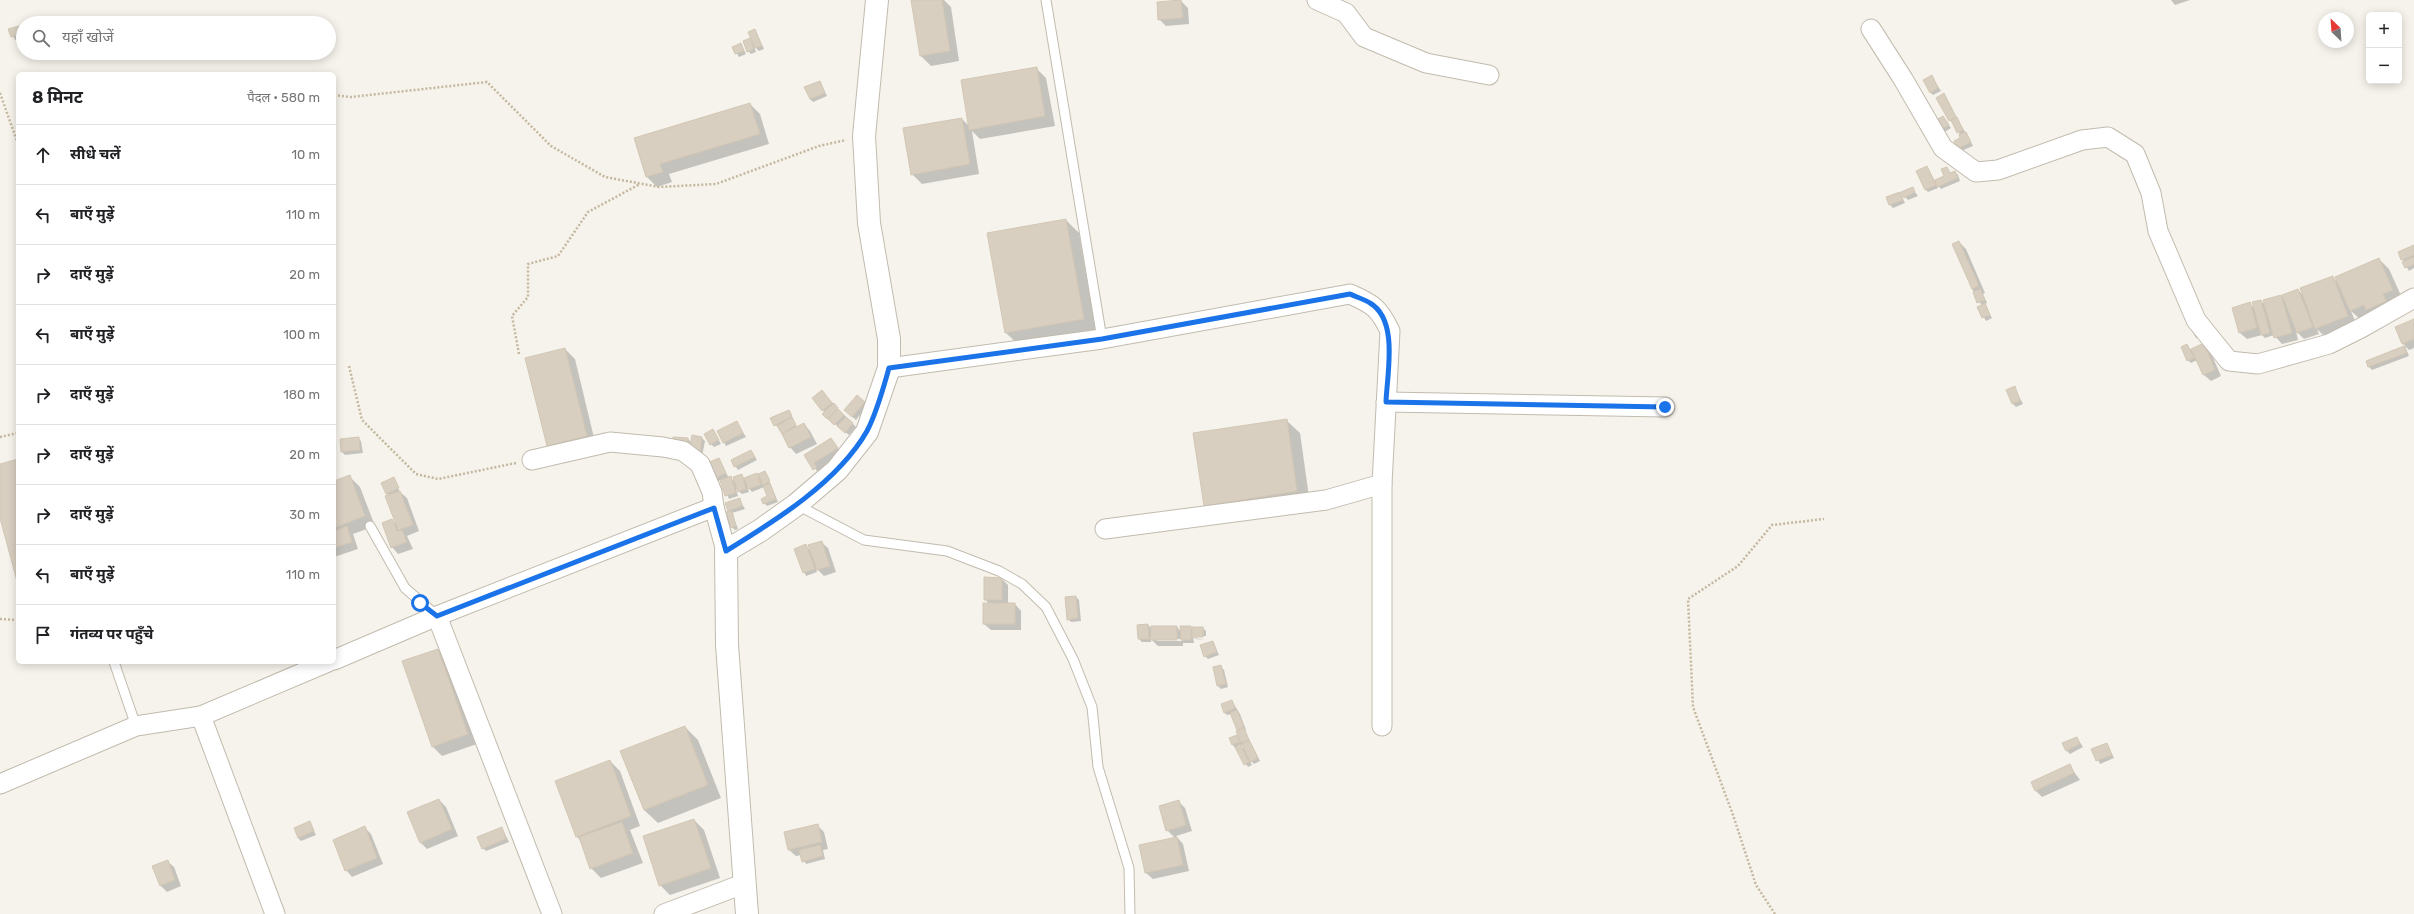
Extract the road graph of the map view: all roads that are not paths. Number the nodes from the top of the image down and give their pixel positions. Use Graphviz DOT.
graph roads {
  1 [pos="877,0"];
  2 [pos="1046,0"];
  3 [pos="1318,0"];
  4 [pos="1871,29"];
  5 [pos="1489,75"];
  6 [pos="2414,298"];
  7 [pos="1102,339"];
  8 [pos="889,368"];
  9 [pos="1386,402"];
  10 [pos="1665,407"];
  11 [pos="532,460"];
  12 [pos="1382,484"];
  13 [pos="796,505"];
  14 [pos="714,508"];
  15 [pos="370,526"];
  16 [pos="1105,529"];
  17 [pos="726,551"];
  18 [pos="437,616"];
  19 [pos="336,659"];
  20 [pos="115,664"];
  21 [pos="323,664"];
  22 [pos="201,716"];
  23 [pos="136,726"];
  24 [pos="1382,726"];
  25 [pos="0,784"];
  26 [pos="743,884"];
  27 [pos="275,914"];
  28 [pos="552,914"];
  29 [pos="664,914"];
  30 [pos="746,914"];
  31 [pos="1130,914"];
  1 -- 8 [label="street"];
  2 -- 7 [label="lane"];
  3 -- 5 [label="street"];
  4 -- 6 [label="street"];
  7 -- 8 [label="street"];
  7 -- 9 [label="street"];
  8 -- 13 [label="street"];
  9 -- 10 [label="street"];
  9 -- 12 [label="street"];
  11 -- 14 [label="street"];
  12 -- 16 [label="street"];
  12 -- 24 [label="street"];
  13 -- 17 [label="street"];
  13 -- 31 [label="lane"];
  14 -- 17 [label="street"];
  14 -- 18 [label="street"];
  15 -- 18 [label="lane"];
  17 -- 26 [label="street"];
  18 -- 19 [label="street"];
  18 -- 28 [label="street"];
  20 -- 23 [label="lane"];
  21 -- 22 [label="street"];
  22 -- 23 [label="street"];
  22 -- 27 [label="street"];
  23 -- 25 [label="street"];
  26 -- 29 [label="street"];
  26 -- 30 [label="street"];
}
